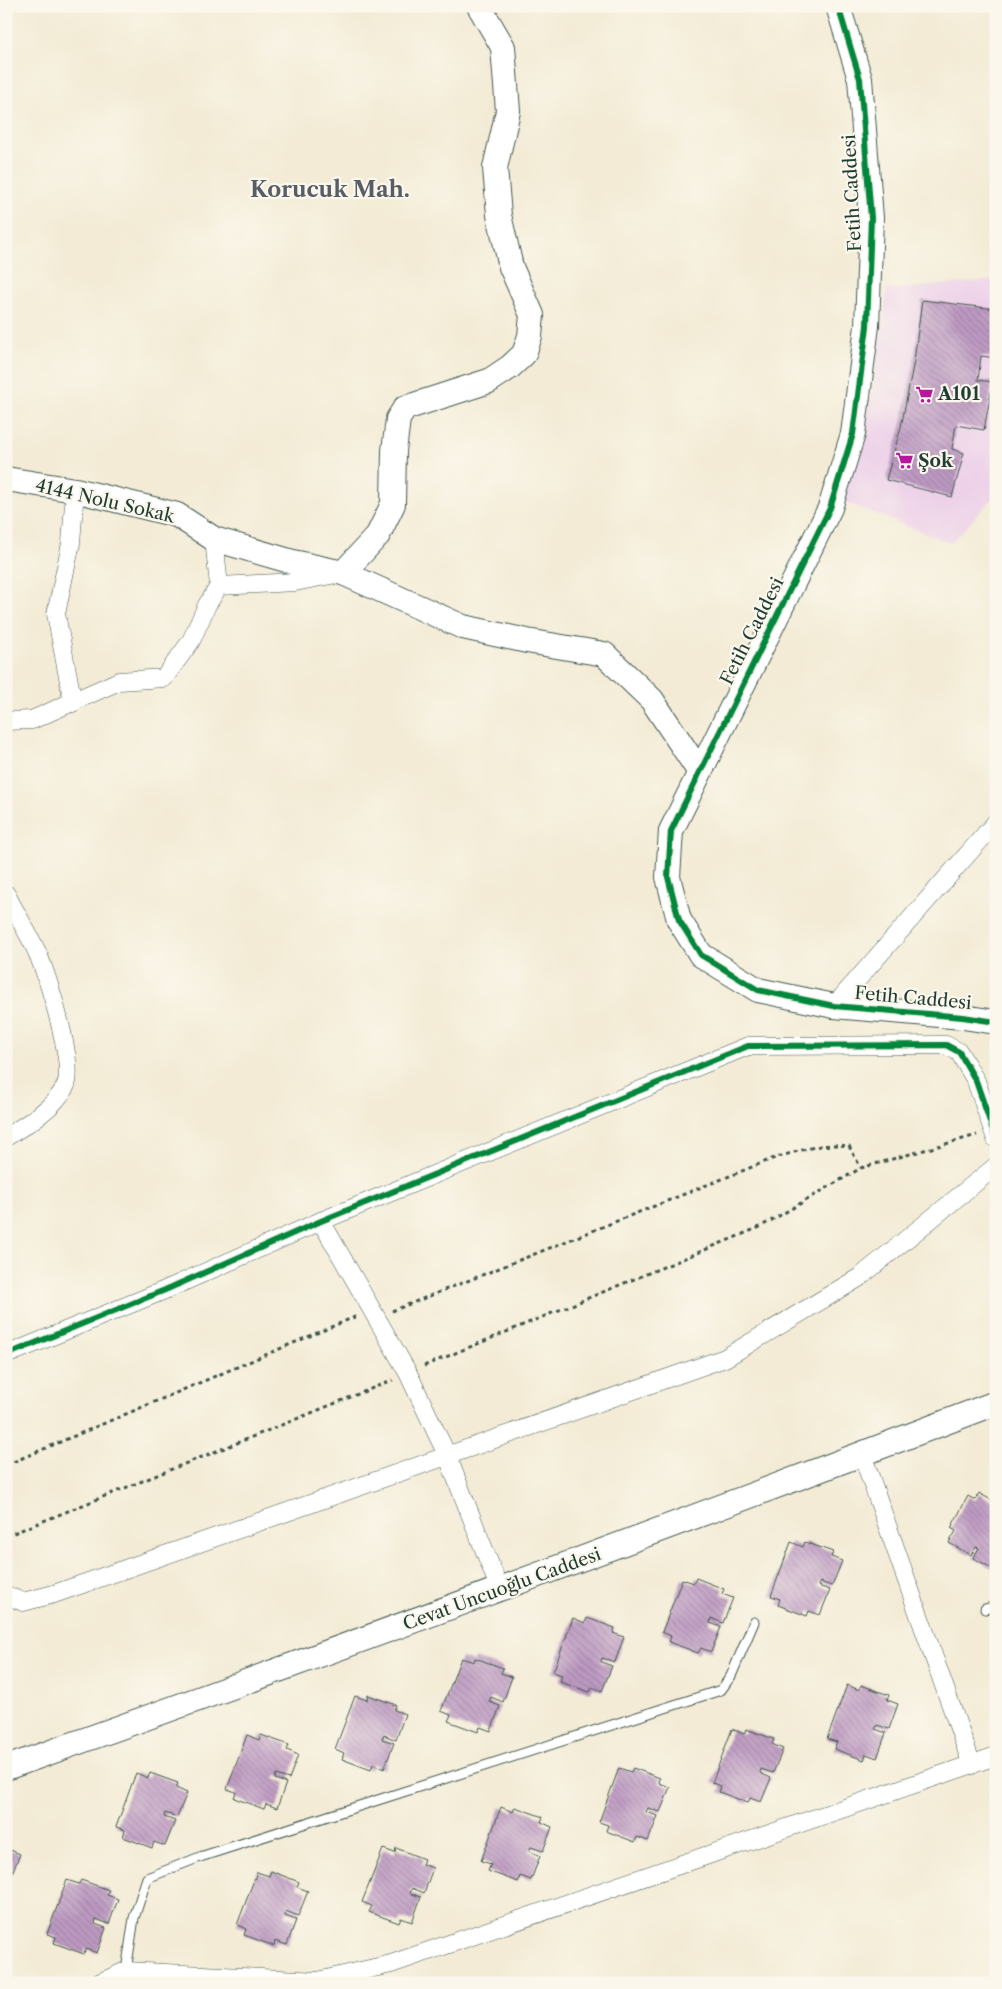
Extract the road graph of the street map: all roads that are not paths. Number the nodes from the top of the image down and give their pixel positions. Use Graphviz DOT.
graph roads {
  1 [pos="478,6"];
  2 [pos="838,6"];
  3 [pos="6,480"];
  4 [pos="75,490"];
  5 [pos="214,539"];
  6 [pos="343,573"];
  7 [pos="219,586"];
  8 [pos="73,703"];
  9 [pos="6,721"];
  10 [pos="699,771"];
  11 [pos="996,822"];
  12 [pos="6,894"];
  13 [pos="834,1006"];
  14 [pos="996,1022"];
  15 [pos="994,1135"];
  16 [pos="6,1137"];
  17 [pos="996,1166"];
  18 [pos="321,1221"];
  19 [pos="6,1355"];
  20 [pos="996,1403"];
  21 [pos="862,1454"];
  22 [pos="447,1455"];
  23 [pos="500,1590"];
  24 [pos="6,1595"];
  25 [pos="996,1606"];
  26 [pos="985,1609"];
  27 [pos="754,1622"];
  28 [pos="996,1756"];
  29 [pos="972,1765"];
  30 [pos="6,1768"];
  31 [pos="126,1971"];
  32 [pos="99,1983"];
  1 -- 6 [label="street"];
  2 -- 10 [label="street, Fetih Caddesi"];
  3 -- 4 [label="street, 4144 Nolu Sokak"];
  4 -- 5 [label="street, 4144 Nolu Sokak"];
  4 -- 8 [label="street"];
  5 -- 6 [label="street, 4144 Nolu Sokak"];
  5 -- 7 [label="street"];
  6 -- 7 [label="street"];
  6 -- 10 [label="street, 4144 Nolu Sokak"];
  7 -- 8 [label="street"];
  8 -- 9 [label="street"];
  10 -- 13 [label="street, Fetih Caddesi"];
  11 -- 13 [label="street"];
  12 -- 16 [label="street"];
  13 -- 14 [label="street, Fetih Caddesi"];
  15 -- 18 [label="street"];
  17 -- 22 [label="street"];
  18 -- 19 [label="street"];
  18 -- 22 [label="street"];
  20 -- 21 [label="street, Cevat Uncuoğlu Caddesi"];
  21 -- 23 [label="street, Cevat Uncuoğlu Caddesi"];
  21 -- 29 [label="street"];
  22 -- 23 [label="street"];
  22 -- 24 [label="street"];
  23 -- 30 [label="street, Cevat Uncuoğlu Caddesi"];
  25 -- 26 [label="lane"];
  27 -- 31 [label="lane"];
  28 -- 29 [label="street"];
  29 -- 31 [label="street"];
  31 -- 32 [label="street"];
}
